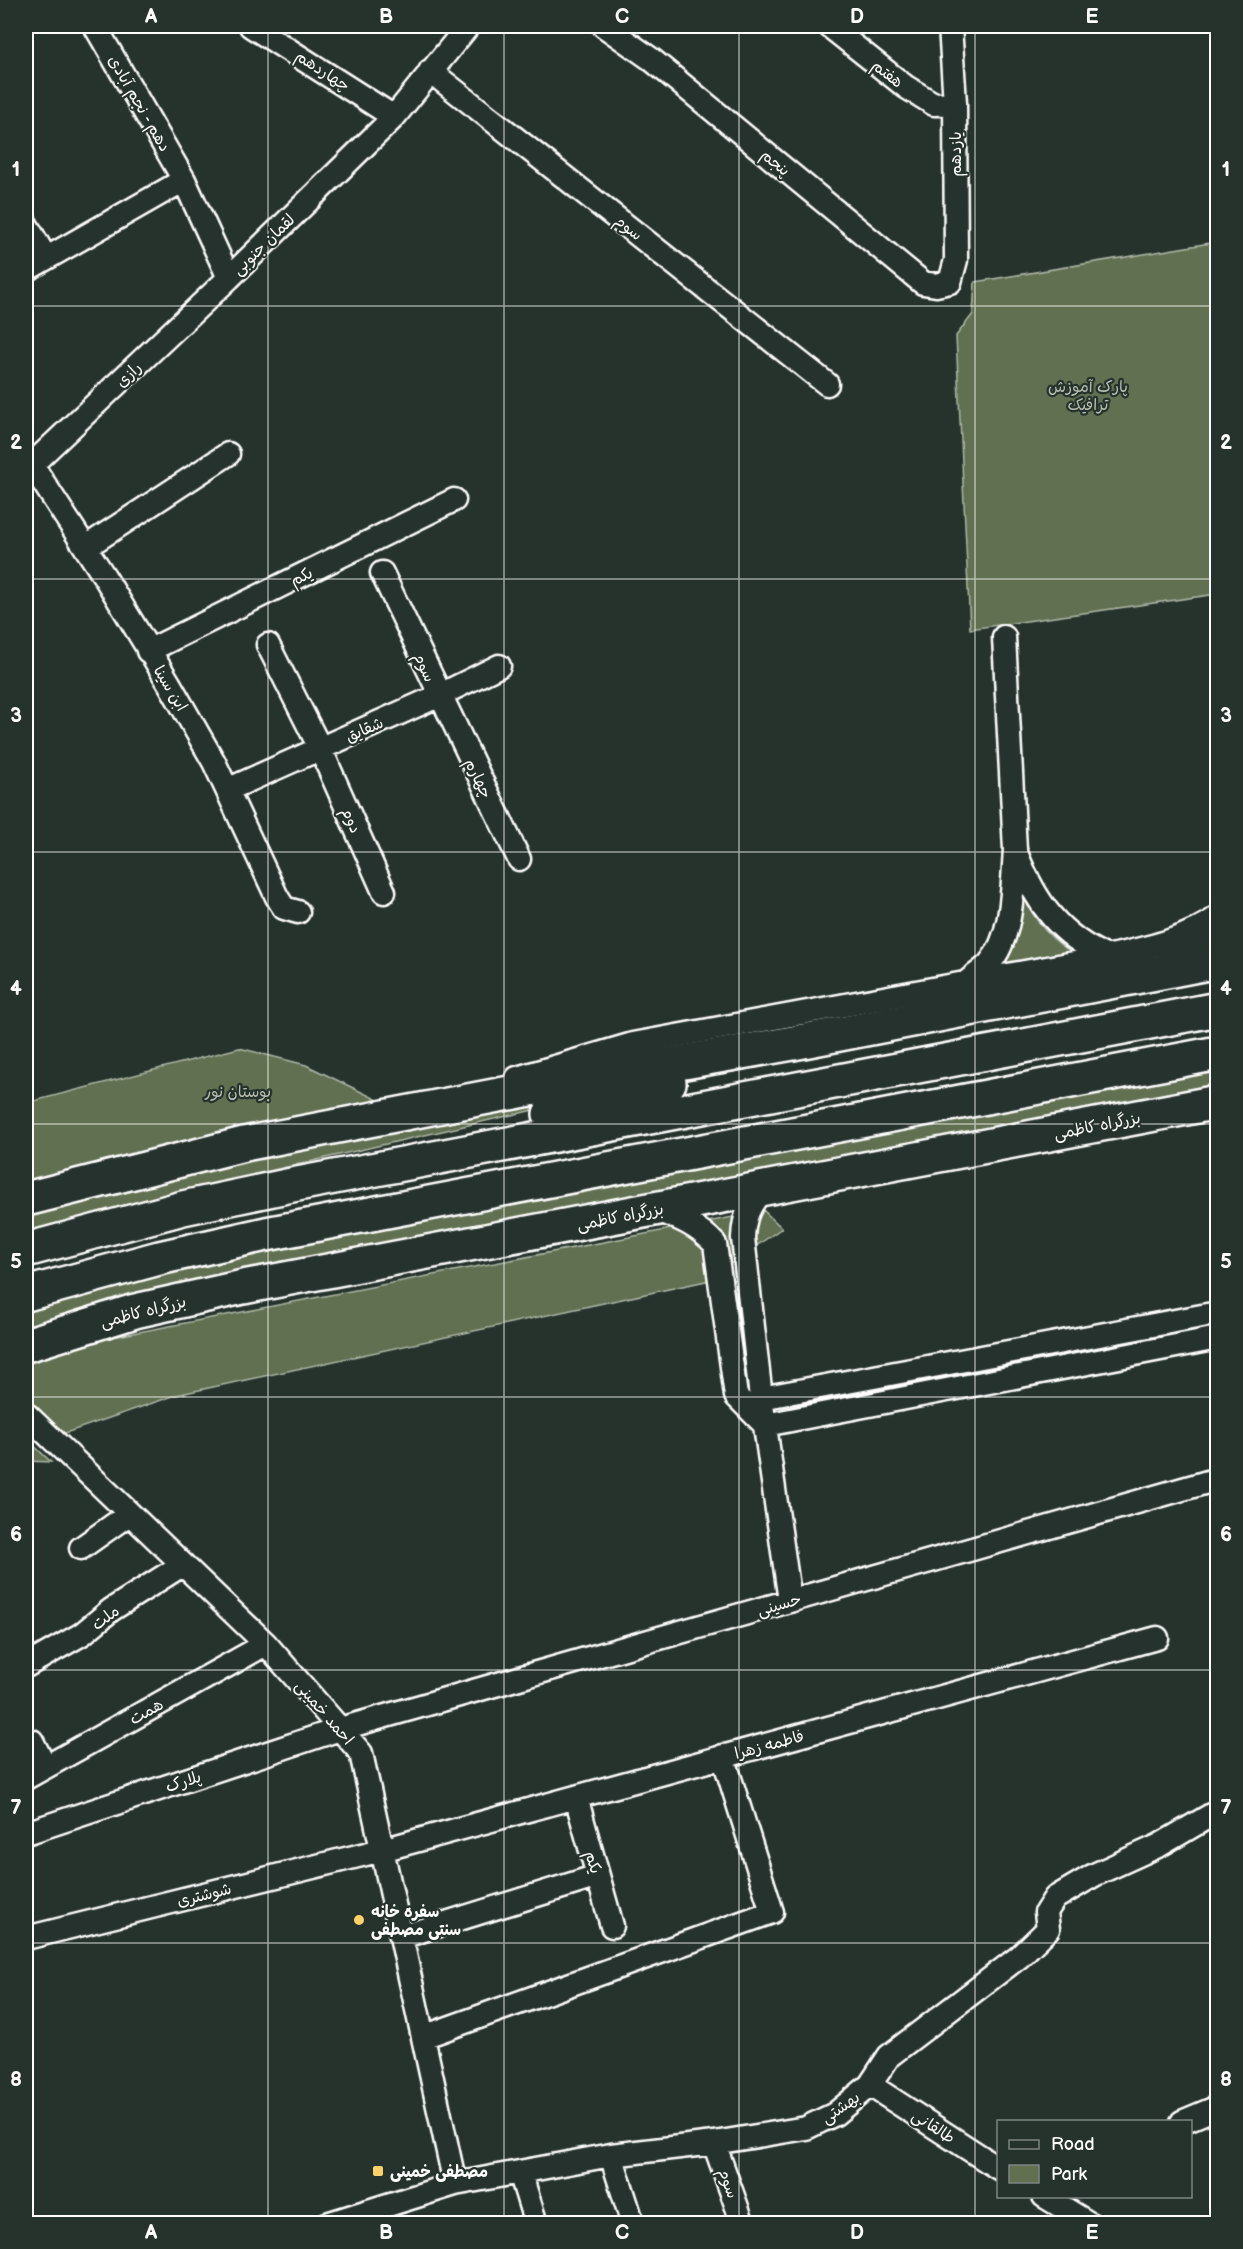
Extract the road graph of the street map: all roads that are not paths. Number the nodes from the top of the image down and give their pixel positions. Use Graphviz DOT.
graph roads {
  1 [pos="95,26"];
  2 [pos="251,26"];
  3 [pos="468,26"];
  4 [pos="604,26"];
  5 [pos="829,26"];
  6 [pos="950,26"];
  7 [pos="430,71"];
  8 [pos="955,103"];
  9 [pos="394,117"];
  10 [pos="184,180"];
  11 [pos="26,224"];
  12 [pos="46,258"];
  13 [pos="26,270"];
  14 [pos="229,278"];
  15 [pos="950,282"];
  16 [pos="827,384"];
  17 [pos="228,454"];
  18 [pos="29,468"];
  19 [pos="454,500"];
  20 [pos="86,547"];
  21 [pos="381,573"];
  22 [pos="1004,637"];
  23 [pos="268,645"];
  24 [pos="148,651"];
  25 [pos="499,666"];
  26 [pos="438,696"];
  27 [pos="320,748"];
  28 [pos="227,790"];
  29 [pos="1015,850"];
  30 [pos="519,859"];
  31 [pos="384,892"];
  32 [pos="298,912"];
  33 [pos="1218,916"];
  34 [pos="1218,939"];
  35 [pos="1107,957"];
  36 [pos="1218,961"];
  37 [pos="1153,974"];
  38 [pos="967,982"];
  39 [pos="1218,1009"];
  40 [pos="793,1043"];
  41 [pos="1218,1053"];
  42 [pos="1218,1102"];
  43 [pos="383,1118"];
  44 [pos="399,1165"];
  45 [pos="764,1188"];
  46 [pos="26,1199"];
  47 [pos="654,1209"];
  48 [pos="26,1250"];
  49 [pos="26,1294"];
  50 [pos="1218,1313"];
  51 [pos="1218,1338"];
  52 [pos="26,1345"];
  53 [pos="761,1398"];
  54 [pos="26,1414"];
  55 [pos="765,1425"];
  56 [pos="1218,1479"];
  57 [pos="129,1514"];
  58 [pos="81,1548"];
  59 [pos="182,1565"];
  60 [pos="790,1601"];
  61 [pos="1156,1638"];
  62 [pos="266,1644"];
  63 [pos="26,1666"];
  64 [pos="340,1729"];
  65 [pos="32,1741"];
  66 [pos="723,1756"];
  67 [pos="35,1772"];
  68 [pos="576,1797"];
  69 [pos="1218,1811"];
  70 [pos="26,1833"];
  71 [pos="382,1850"];
  72 [pos="598,1876"];
  73 [pos="612,1926"];
  74 [pos="401,1937"];
  75 [pos="26,1938"];
  76 [pos="423,2037"];
  77 [pos="870,2085"];
  78 [pos="1218,2107"];
  79 [pos="1185,2120"];
  80 [pos="714,2143"];
  81 [pos="611,2155"];
  82 [pos="997,2167"];
  83 [pos="520,2172"];
  84 [pos="455,2184"];
  85 [pos="1047,2198"];
  86 [pos="327,2223"];
  87 [pos="536,2223"];
  88 [pos="633,2223"];
  89 [pos="743,2223"];
  90 [pos="1090,2223"];
  1 -- 10 [label="street, دهم - نجم آبادی"];
  2 -- 9 [label="street, چهاردهم"];
  3 -- 7 [label="street, لقمان جنوبی"];
  4 -- 15 [label="street, پنجم"];
  5 -- 8 [label="street, هفتم"];
  6 -- 8 [label="street, یازدهم"];
  7 -- 9 [label="street, لقمان جنوبی"];
  7 -- 16 [label="street, سوم"];
  8 -- 15 [label="street, یازدهم"];
  9 -- 14 [label="street, لقمان جنوبی"];
  10 -- 12 [label="street"];
  10 -- 14 [label="street, لقمان جنوبی"];
  11 -- 12 [label="street"];
  12 -- 13 [label="street"];
  14 -- 18 [label="street, رازی"];
  17 -- 20 [label="street"];
  18 -- 20 [label="street, ابن سینا"];
  19 -- 24 [label="street, یکم"];
  20 -- 24 [label="street, ابن سینا"];
  21 -- 26 [label="street, سوم"];
  22 -- 29 [label="street"];
  23 -- 27 [label="street"];
  24 -- 28 [label="street, ابن سینا"];
  25 -- 26 [label="street, شقایق"];
  26 -- 27 [label="street, شقایق"];
  26 -- 30 [label="street, چهارم"];
  27 -- 28 [label="street, شقایق"];
  27 -- 31 [label="street, دوم"];
  28 -- 32 [label="street, ابن سینا"];
  29 -- 35 [label="street"];
  29 -- 38 [label="street"];
  33 -- 35 [label="street"];
  34 -- 37 [label="main road"];
  35 -- 38 [label="street"];
  36 -- 37 [label="highway"];
  37 -- 40 [label="highway"];
  38 -- 43 [label="street"];
  39 -- 44 [label="highway"];
  40 -- 43 [label="highway"];
  40 -- 44 [label="highway"];
  41 -- 49 [label="highway"];
  42 -- 45 [label="highway, بزرگراه کاظمی"];
  43 -- 46 [label="highway"];
  44 -- 48 [label="highway"];
  45 -- 47 [label="highway, بزرگراه کاظمی"];
  45 -- 53 [label="street"];
  47 -- 52 [label="highway, بزرگراه کاظمی"];
  47 -- 55 [label="street"];
  50 -- 53 [label="street"];
  51 -- 55 [label="street"];
  53 -- 55 [label="street"];
  54 -- 57 [label="street, احمد خمینی"];
  55 -- 60 [label="street"];
  56 -- 60 [label="street, حسینی"];
  57 -- 58 [label="street"];
  57 -- 59 [label="street, احمد خمینی"];
  59 -- 62 [label="street, احمد خمینی"];
  59 -- 63 [label="street, ملت"];
  60 -- 64 [label="street, حسینی"];
  61 -- 66 [label="street, فاطمه زهرا"];
  62 -- 64 [label="street, احمد خمینی"];
  62 -- 67 [label="street, همت"];
  64 -- 70 [label="street, پلارک"];
  64 -- 71 [label="street, احمد خمینی"];
  65 -- 67 [label="street"];
  66 -- 68 [label="street, فاطمه زهرا"];
  66 -- 76 [label="street"];
  68 -- 71 [label="street, فاطمه زهرا"];
  68 -- 72 [label="street, یکم"];
  69 -- 77 [label="street, بهشتی"];
  71 -- 74 [label="street, احمد خمینی"];
  71 -- 75 [label="street, شوشتری"];
  72 -- 73 [label="street, یکم"];
  72 -- 74 [label="street"];
  74 -- 76 [label="street, احمد خمینی"];
  76 -- 84 [label="street, احمد خمینی"];
  77 -- 80 [label="street, بهشتی"];
  77 -- 82 [label="street, طالقانی"];
  78 -- 79 [label="street"];
  80 -- 81 [label="street, بهشتی"];
  80 -- 89 [label="street, سوم"];
  81 -- 83 [label="street, بهشتی"];
  81 -- 88 [label="street"];
  83 -- 84 [label="street, بهشتی"];
  83 -- 87 [label="street"];
  84 -- 86 [label="street, بهشتی"];
  85 -- 90 [label="street"];
}
